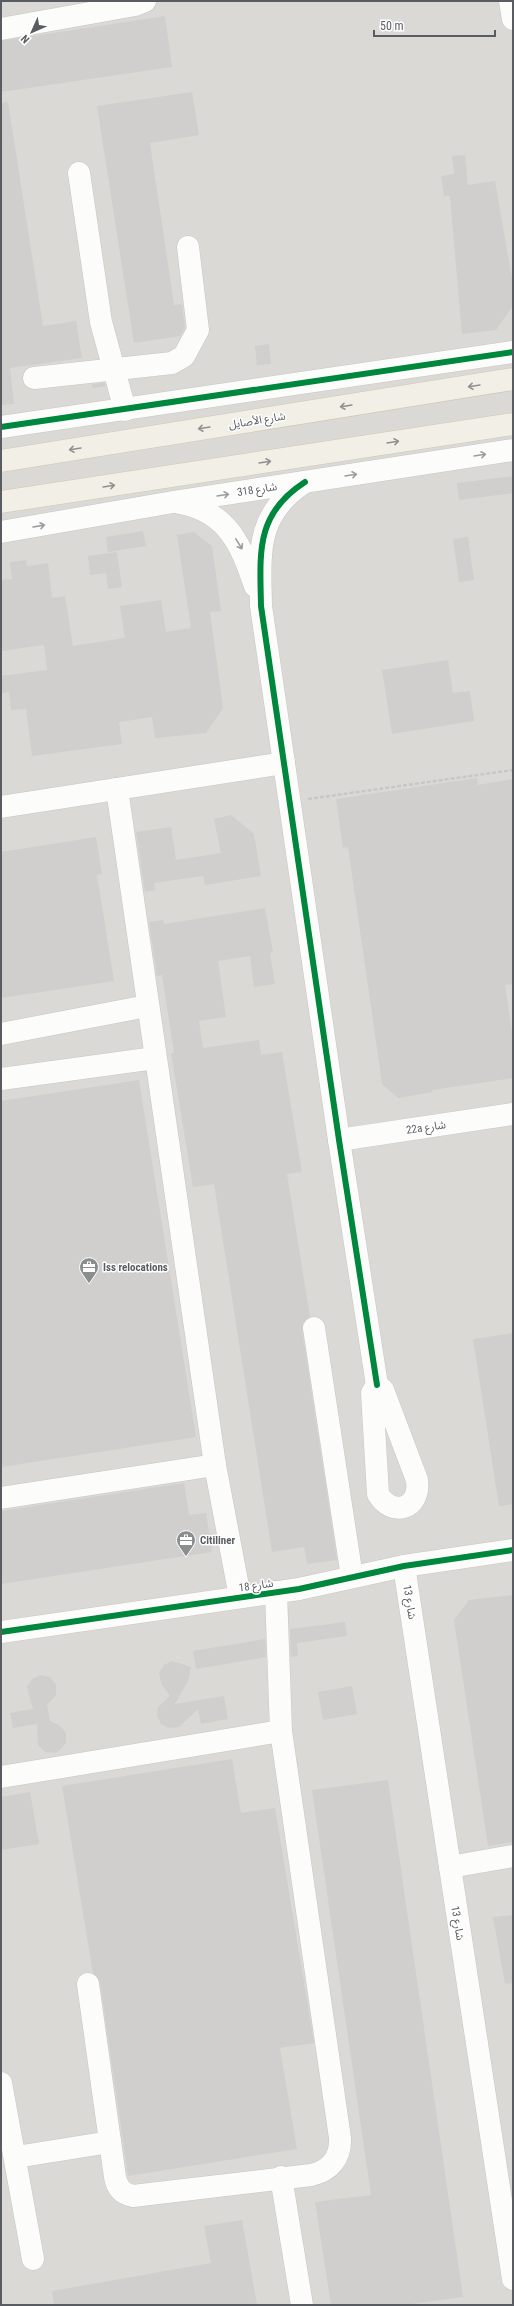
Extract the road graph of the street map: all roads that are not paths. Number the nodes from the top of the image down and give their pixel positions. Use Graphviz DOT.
graph roads {
  1 [pos="145,1"];
  2 [pos="510,1"];
  3 [pos="513,20"];
  4 [pos="1,29"];
  5 [pos="79,173"];
  6 [pos="188,247"];
  7 [pos="512,352"];
  8 [pos="115,369"];
  9 [pos="34,378"];
  10 [pos="513,380"];
  11 [pos="125,410"];
  12 [pos="513,424"];
  13 [pos="1,427"];
  14 [pos="513,450"];
  15 [pos="1,461"];
  16 [pos="305,482"];
  17 [pos="1,502"];
  18 [pos="173,502"];
  19 [pos="1,532"];
  20 [pos="261,606"];
  21 [pos="284,763"];
  22 [pos="117,789"];
  23 [pos="1,806"];
  24 [pos="147,1006"];
  25 [pos="1,1034"];
  26 [pos="155,1058"];
  27 [pos="1,1079"];
  28 [pos="513,1114"];
  29 [pos="339,1140"];
  30 [pos="314,1328"];
  31 [pos="377,1385"];
  32 [pos="215,1465"];
  33 [pos="1,1498"];
  34 [pos="513,1550"];
  35 [pos="404,1566"];
  36 [pos="352,1577"];
  37 [pos="276,1592"];
  38 [pos="240,1597"];
  39 [pos="1,1632"];
  40 [pos="282,1731"];
  41 [pos="1,1777"];
  42 [pos="513,1856"];
  43 [pos="450,1867"];
  44 [pos="88,1984"];
  45 [pos="1,2083"];
  46 [pos="110,2142"];
  47 [pos="16,2157"];
  48 [pos="281,2177"];
  49 [pos="510,2248"];
  50 [pos="33,2259"];
  51 [pos="513,2279"];
  52 [pos="302,2305"];
  1 -- 4 [label="street"];
  2 -- 3 [label="street"];
  5 -- 8 [label="street"];
  6 -- 8 [label="street"];
  7 -- 11 [label="street"];
  8 -- 9 [label="street"];
  8 -- 11 [label="street"];
  10 -- 15 [label="main road, شارع الأصايل, one-way"];
  11 -- 13 [label="street"];
  17 -- 12 [label="main road, one-way"];
  16 -- 14 [label="street, شارع 318, one-way"];
  18 -- 16 [label="street, شارع 318, one-way"];
  16 -- 20 [label="street"];
  19 -- 18 [label="street, شارع 318, one-way"];
  18 -- 20 [label="street, one-way"];
  20 -- 21 [label="street"];
  21 -- 22 [label="street"];
  21 -- 29 [label="street"];
  22 -- 23 [label="street"];
  22 -- 24 [label="street"];
  24 -- 25 [label="street"];
  24 -- 26 [label="street"];
  26 -- 27 [label="street"];
  26 -- 32 [label="street"];
  28 -- 29 [label="street, 22a شارع"];
  29 -- 31 [label="street"];
  30 -- 36 [label="street"];
  31 -- 31 [label="street"];
  32 -- 33 [label="street"];
  32 -- 38 [label="street"];
  34 -- 35 [label="street, شارع 18"];
  35 -- 36 [label="street, شارع 18"];
  35 -- 43 [label="street, شارع 13"];
  36 -- 37 [label="street, شارع 18"];
  37 -- 38 [label="street, شارع 18"];
  37 -- 40 [label="street"];
  38 -- 39 [label="street, شارع 18"];
  40 -- 41 [label="street"];
  40 -- 48 [label="street"];
  42 -- 43 [label="street"];
  43 -- 49 [label="street, شارع 13"];
  44 -- 46 [label="street"];
  45 -- 47 [label="street"];
  46 -- 47 [label="street"];
  46 -- 48 [label="street"];
  47 -- 50 [label="street"];
  48 -- 52 [label="street"];
  49 -- 51 [label="street, شارع 13"];
}
